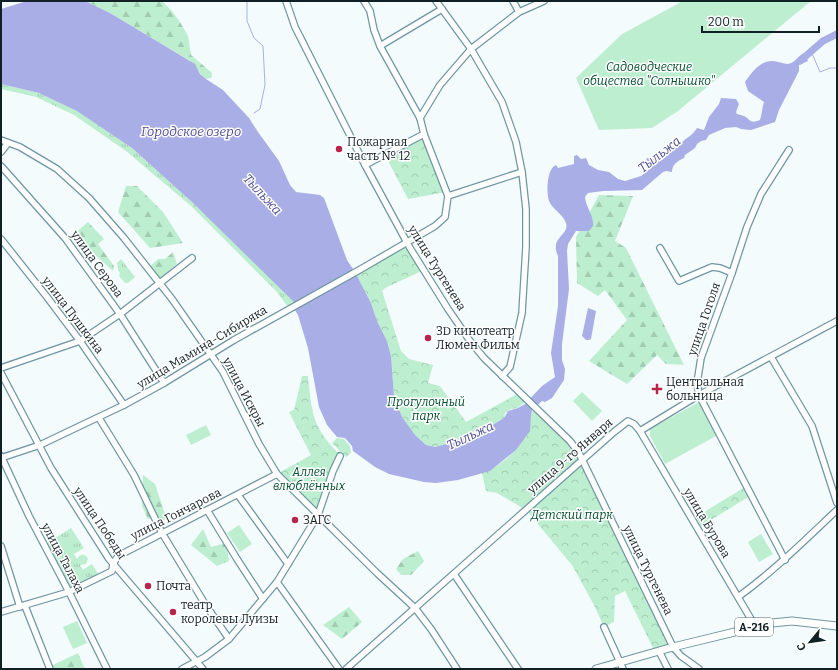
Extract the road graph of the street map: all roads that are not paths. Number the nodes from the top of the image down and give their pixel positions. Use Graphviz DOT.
graph roads {
  1 [pos="286,1"];
  2 [pos="364,1"];
  3 [pos="436,1"];
  4 [pos="513,1"];
  5 [pos="544,1"];
  6 [pos="442,9"];
  7 [pos="519,12"];
  8 [pos="380,46"];
  9 [pos="471,49"];
  10 [pos="420,118"];
  11 [pos="424,134"];
  12 [pos="1,140"];
  13 [pos="8,143"];
  14 [pos="789,150"];
  15 [pos="1,152"];
  16 [pos="365,165"];
  17 [pos="1,166"];
  18 [pos="522,172"];
  19 [pos="448,196"];
  20 [pos="1,239"];
  21 [pos="407,242"];
  22 [pos="660,248"];
  23 [pos="192,258"];
  24 [pos="732,273"];
  25 [pos="160,283"];
  26 [pos="120,314"];
  27 [pos="837,321"];
  28 [pos="80,341"];
  29 [pos="211,355"];
  30 [pos="770,356"];
  31 [pos="1,368"];
  32 [pos="1,373"];
  33 [pos="502,376"];
  34 [pos="164,383"];
  35 [pos="699,395"];
  36 [pos="124,406"];
  37 [pos="99,418"];
  38 [pos="640,431"];
  39 [pos="40,445"];
  40 [pos="340,456"];
  41 [pos="1,457"];
  42 [pos="582,459"];
  43 [pos="277,474"];
  44 [pos="238,495"];
  45 [pos="837,503"];
  46 [pos="207,510"];
  47 [pos="837,510"];
  48 [pos="318,515"];
  49 [pos="162,533"];
  50 [pos="1,546"];
  51 [pos="785,560"];
  52 [pos="113,564"];
  53 [pos="288,564"];
  54 [pos="454,574"];
  55 [pos="277,582"];
  56 [pos="69,592"];
  57 [pos="738,597"];
  58 [pos="263,599"];
  59 [pos="23,606"];
  60 [pos="415,608"];
  61 [pos="1,612"];
  62 [pos="755,626"];
  63 [pos="837,626"];
  64 [pos="604,627"];
  65 [pos="229,639"];
  66 [pos="673,647"];
  67 [pos="659,651"];
  68 [pos="197,661"];
  69 [pos="622,666"];
  70 [pos="50,669"];
  71 [pos="107,669"];
  72 [pos="182,669"];
  73 [pos="203,669"];
  74 [pos="339,669"];
  75 [pos="346,669"];
  76 [pos="457,669"];
  77 [pos="518,669"];
  78 [pos="596,669"];
  79 [pos="668,669"];
  80 [pos="699,669"];
  1 -- 16 [label="street, улица Тургенева"];
  2 -- 8 [label="street"];
  3 -- 6 [label="street"];
  4 -- 7 [label="street"];
  5 -- 7 [label="street"];
  6 -- 8 [label="street"];
  6 -- 9 [label="street"];
  7 -- 9 [label="street"];
  8 -- 10 [label="street"];
  9 -- 10 [label="street"];
  9 -- 18 [label="street"];
  10 -- 11 [label="street"];
  11 -- 16 [label="street"];
  11 -- 19 [label="street"];
  12 -- 13 [label="street, улица Искры"];
  13 -- 15 [label="street"];
  13 -- 25 [label="street, улица Искры"];
  14 -- 24 [label="street, улица Гоголя"];
  16 -- 21 [label="street, улица Тургенева"];
  17 -- 26 [label="street, улица Серова"];
  18 -- 19 [label="street"];
  18 -- 33 [label="street"];
  19 -- 21 [label="street, улица Мамина-Сибиряка"];
  20 -- 28 [label="street, улица Пушкина"];
  21 -- 29 [label="street, улица Мамина-Сибиряка"];
  21 -- 33 [label="street, улица Тургенева"];
  22 -- 24 [label="street"];
  23 -- 25 [label="street"];
  24 -- 35 [label="street, улица Гоголя"];
  25 -- 26 [label="street"];
  25 -- 29 [label="street, улица Искры"];
  26 -- 28 [label="street"];
  26 -- 34 [label="street, улица Серова"];
  27 -- 30 [label="street"];
  28 -- 31 [label="street"];
  28 -- 36 [label="street, улица Пушкина"];
  29 -- 34 [label="street, улица Мамина-Сибиряка"];
  29 -- 43 [label="street, улица Искры"];
  30 -- 35 [label="street"];
  30 -- 45 [label="street"];
  32 -- 39 [label="street, улица Победы"];
  33 -- 42 [label="street, улица Тургенева"];
  34 -- 36 [label="street, улица Мамина-Сибиряка"];
  35 -- 38 [label="street"];
  35 -- 51 [label="street, улица Гоголя"];
  36 -- 37 [label="street, улица Мамина-Сибиряка"];
  37 -- 39 [label="street, улица Мамина-Сибиряка"];
  37 -- 49 [label="street"];
  38 -- 42 [label="street, улица 9-го Января"];
  38 -- 57 [label="street, улица Бурова"];
  39 -- 41 [label="street, улица Мамина-Сибиряка"];
  39 -- 52 [label="street, улица Победы"];
  40 -- 48 [label="street"];
  41 -- 56 [label="street, улица Талаха"];
  42 -- 54 [label="street, улица 9-го Января"];
  42 -- 66 [label="street, улица Тургенева"];
  43 -- 44 [label="street, улица Гончарова"];
  43 -- 48 [label="street, улица Искры"];
  44 -- 46 [label="street, улица Гончарова"];
  44 -- 53 [label="street"];
  46 -- 49 [label="street, улица Гончарова"];
  46 -- 58 [label="street"];
  47 -- 51 [label="street"];
  48 -- 53 [label="street"];
  48 -- 60 [label="street, улица Искры"];
  49 -- 52 [label="street, улица Гончарова"];
  49 -- 65 [label="street"];
  50 -- 59 [label="street"];
  51 -- 57 [label="street"];
  52 -- 56 [label="street, улица Гончарова"];
  52 -- 68 [label="street, улица Победы"];
  53 -- 55 [label="street"];
  54 -- 60 [label="street, улица 9-го Января"];
  54 -- 77 [label="street"];
  55 -- 58 [label="street"];
  55 -- 74 [label="street"];
  56 -- 59 [label="street, улица Гончарова"];
  56 -- 71 [label="street, улица Талаха"];
  57 -- 62 [label="street, улица Бурова"];
  58 -- 65 [label="street"];
  59 -- 61 [label="street, улица Гончарова"];
  59 -- 70 [label="street"];
  60 -- 75 [label="street, улица 9-го Января"];
  60 -- 76 [label="street, улица Искры"];
  62 -- 63 [label="main road, А-216"];
  62 -- 66 [label="main road, А-216"];
  64 -- 69 [label="street"];
  65 -- 68 [label="street"];
  66 -- 67 [label="main road, А-216"];
  66 -- 80 [label="street"];
  67 -- 69 [label="main road, А-216"];
  67 -- 79 [label="street"];
  68 -- 72 [label="street"];
  68 -- 73 [label="street, улица Победы"];
  69 -- 78 [label="main road, А-216"];
}
